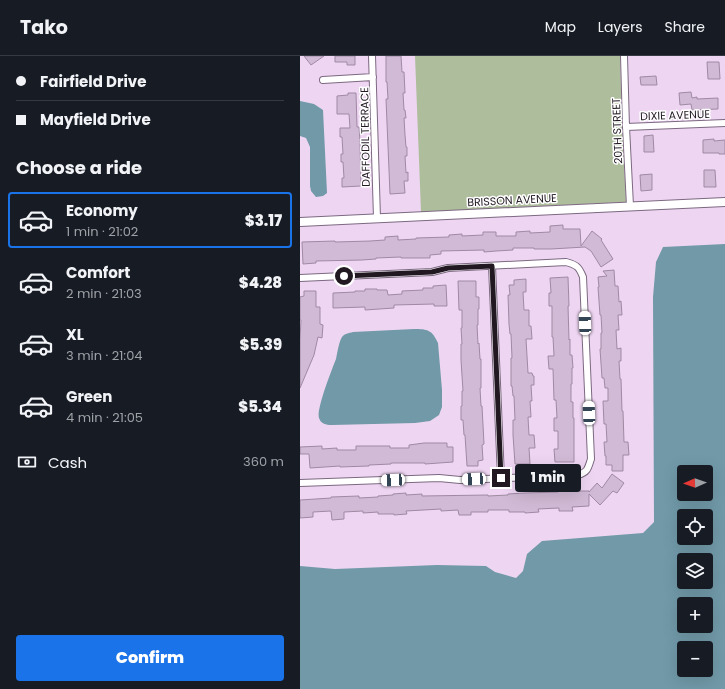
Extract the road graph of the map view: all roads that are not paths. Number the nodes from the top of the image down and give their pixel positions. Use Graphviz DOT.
graph roads {
  1 [pos="372,56"];
  2 [pos="624,56"];
  3 [pos="373,78"];
  4 [pos="323,80"];
  5 [pos="725,123"];
  6 [pos="626,127"];
  7 [pos="725,202"];
  8 [pos="630,206"];
  9 [pos="376,218"];
  10 [pos="300,222"];
  11 [pos="492,266"];
  12 [pos="300,278"];
  13 [pos="501,478"];
  14 [pos="300,483"];
  1 -- 3 [label="street, DAFFODIL TERRACE"];
  2 -- 6 [label="street, 20TH STREET"];
  3 -- 4 [label="street"];
  3 -- 9 [label="street, DAFFODIL TERRACE"];
  5 -- 6 [label="street, DIXIE AVENUE"];
  6 -- 8 [label="street, 20TH STREET"];
  7 -- 8 [label="street, BRISSON AVENUE"];
  8 -- 9 [label="street, BRISSON AVENUE"];
  9 -- 10 [label="street, BRISSON AVENUE"];
  11 -- 12 [label="street"];
  11 -- 13 [label="street"];
  11 -- 13 [label="street"];
  13 -- 14 [label="street"];
}
